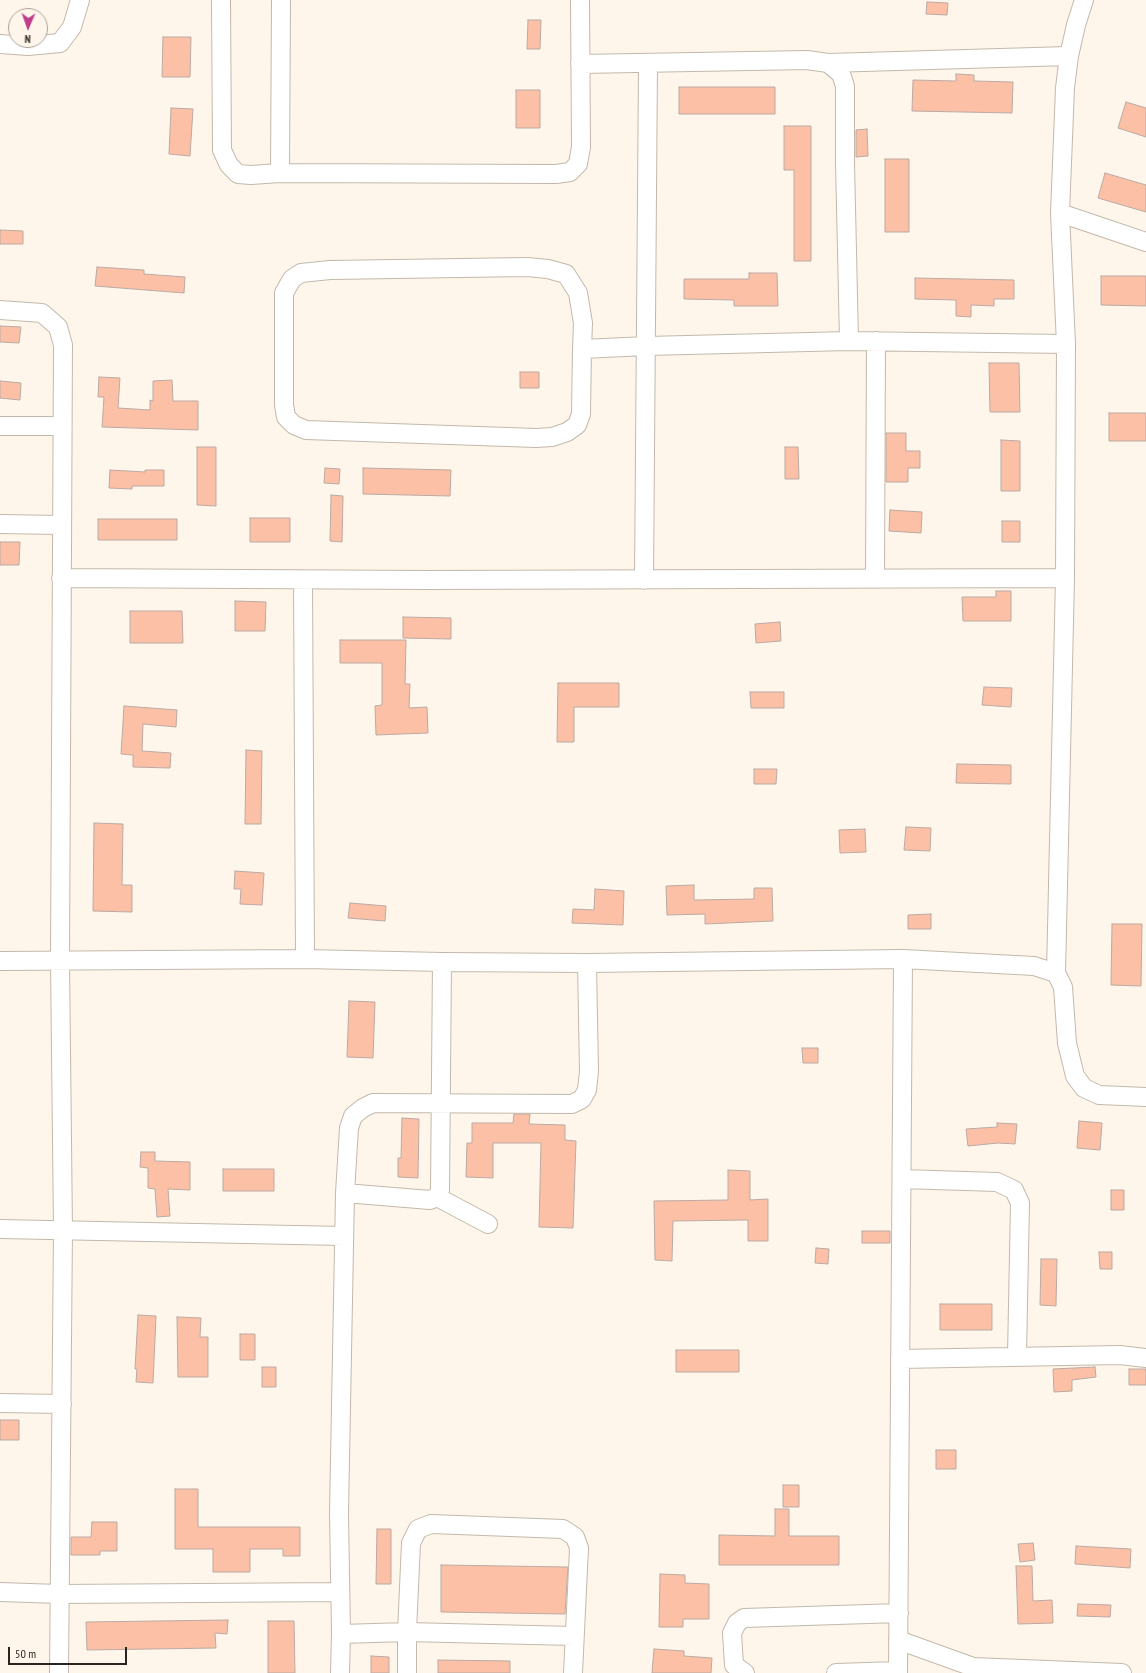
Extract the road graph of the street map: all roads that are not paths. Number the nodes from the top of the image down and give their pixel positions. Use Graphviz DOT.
graph roads {
  1 [pos="80,0"];
  2 [pos="221,0"];
  3 [pos="281,0"];
  4 [pos="580,0"];
  5 [pos="1084,0"];
  6 [pos="0,44"];
  7 [pos="1069,56"];
  8 [pos="828,63"];
  9 [pos="580,64"];
  10 [pos="648,64"];
  11 [pos="280,173"];
  12 [pos="1060,213"];
  13 [pos="1146,242"];
  14 [pos="0,310"];
  15 [pos="850,340"];
  16 [pos="876,342"];
  17 [pos="1066,344"];
  18 [pos="647,346"];
  19 [pos="582,349"];
  20 [pos="0,426"];
  21 [pos="62,426"];
  22 [pos="0,524"];
  23 [pos="62,525"];
  24 [pos="61,578"];
  25 [pos="1065,578"];
  26 [pos="875,579"];
  27 [pos="303,580"];
  28 [pos="644,580"];
  29 [pos="305,959"];
  30 [pos="903,959"];
  31 [pos="0,961"];
  32 [pos="60,962"];
  33 [pos="442,962"];
  34 [pos="587,963"];
  35 [pos="1056,973"];
  36 [pos="1146,1097"];
  37 [pos="441,1103"];
  38 [pos="902,1179"];
  39 [pos="345,1193"];
  40 [pos="437,1197"];
  41 [pos="488,1224"];
  42 [pos="0,1229"];
  43 [pos="63,1230"];
  44 [pos="344,1236"];
  45 [pos="1018,1356"];
  46 [pos="1146,1358"];
  47 [pos="900,1359"];
  48 [pos="0,1403"];
  49 [pos="62,1404"];
  50 [pos="0,1592"];
  51 [pos="340,1592"];
  52 [pos="59,1594"];
  53 [pos="899,1614"];
  54 [pos="407,1632"];
  55 [pos="341,1634"];
  56 [pos="574,1636"];
  57 [pos="898,1640"];
  58 [pos="968,1670"];
  59 [pos="898,1672"];
  60 [pos="58,1673"];
  61 [pos="340,1673"];
  62 [pos="407,1673"];
  63 [pos="573,1673"];
  64 [pos="745,1673"];
  65 [pos="836,1673"];
  66 [pos="1122,1673"];
  1 -- 6 [label="street"];
  2 -- 11 [label="street"];
  3 -- 11 [label="street"];
  4 -- 9 [label="street"];
  5 -- 7 [label="street"];
  7 -- 8 [label="street"];
  7 -- 12 [label="street"];
  8 -- 10 [label="street"];
  8 -- 15 [label="street"];
  9 -- 10 [label="street"];
  9 -- 11 [label="street"];
  10 -- 18 [label="street"];
  12 -- 13 [label="street"];
  12 -- 17 [label="street"];
  14 -- 21 [label="street"];
  15 -- 16 [label="street"];
  15 -- 18 [label="street"];
  16 -- 17 [label="street"];
  16 -- 26 [label="street"];
  17 -- 25 [label="street"];
  18 -- 19 [label="street"];
  18 -- 28 [label="street"];
  19 -- 19 [label="street"];
  20 -- 21 [label="street"];
  21 -- 23 [label="street"];
  22 -- 23 [label="street"];
  23 -- 24 [label="street"];
  24 -- 27 [label="street"];
  24 -- 32 [label="street"];
  25 -- 26 [label="street"];
  25 -- 35 [label="street"];
  26 -- 28 [label="street"];
  27 -- 28 [label="street"];
  27 -- 29 [label="street"];
  29 -- 32 [label="street"];
  29 -- 33 [label="street"];
  30 -- 34 [label="street"];
  30 -- 35 [label="street"];
  30 -- 38 [label="street"];
  31 -- 32 [label="street"];
  32 -- 43 [label="street"];
  33 -- 34 [label="street"];
  33 -- 37 [label="street"];
  34 -- 37 [label="street"];
  35 -- 36 [label="street"];
  37 -- 39 [label="street"];
  37 -- 40 [label="street"];
  38 -- 45 [label="street"];
  38 -- 47 [label="street"];
  39 -- 40 [label="street"];
  39 -- 44 [label="street"];
  40 -- 41 [label="street"];
  42 -- 43 [label="street"];
  43 -- 44 [label="street"];
  43 -- 49 [label="street"];
  44 -- 51 [label="street"];
  45 -- 46 [label="street"];
  45 -- 47 [label="street"];
  47 -- 53 [label="street"];
  48 -- 49 [label="street"];
  49 -- 52 [label="street"];
  50 -- 52 [label="street"];
  51 -- 52 [label="street"];
  51 -- 55 [label="street"];
  52 -- 60 [label="street"];
  53 -- 57 [label="street"];
  53 -- 64 [label="street"];
  54 -- 55 [label="street"];
  54 -- 56 [label="street"];
  54 -- 56 [label="street"];
  54 -- 62 [label="street"];
  55 -- 61 [label="street"];
  56 -- 63 [label="street"];
  57 -- 58 [label="street"];
  57 -- 59 [label="street"];
  58 -- 66 [label="street"];
  59 -- 65 [label="street"];
}
